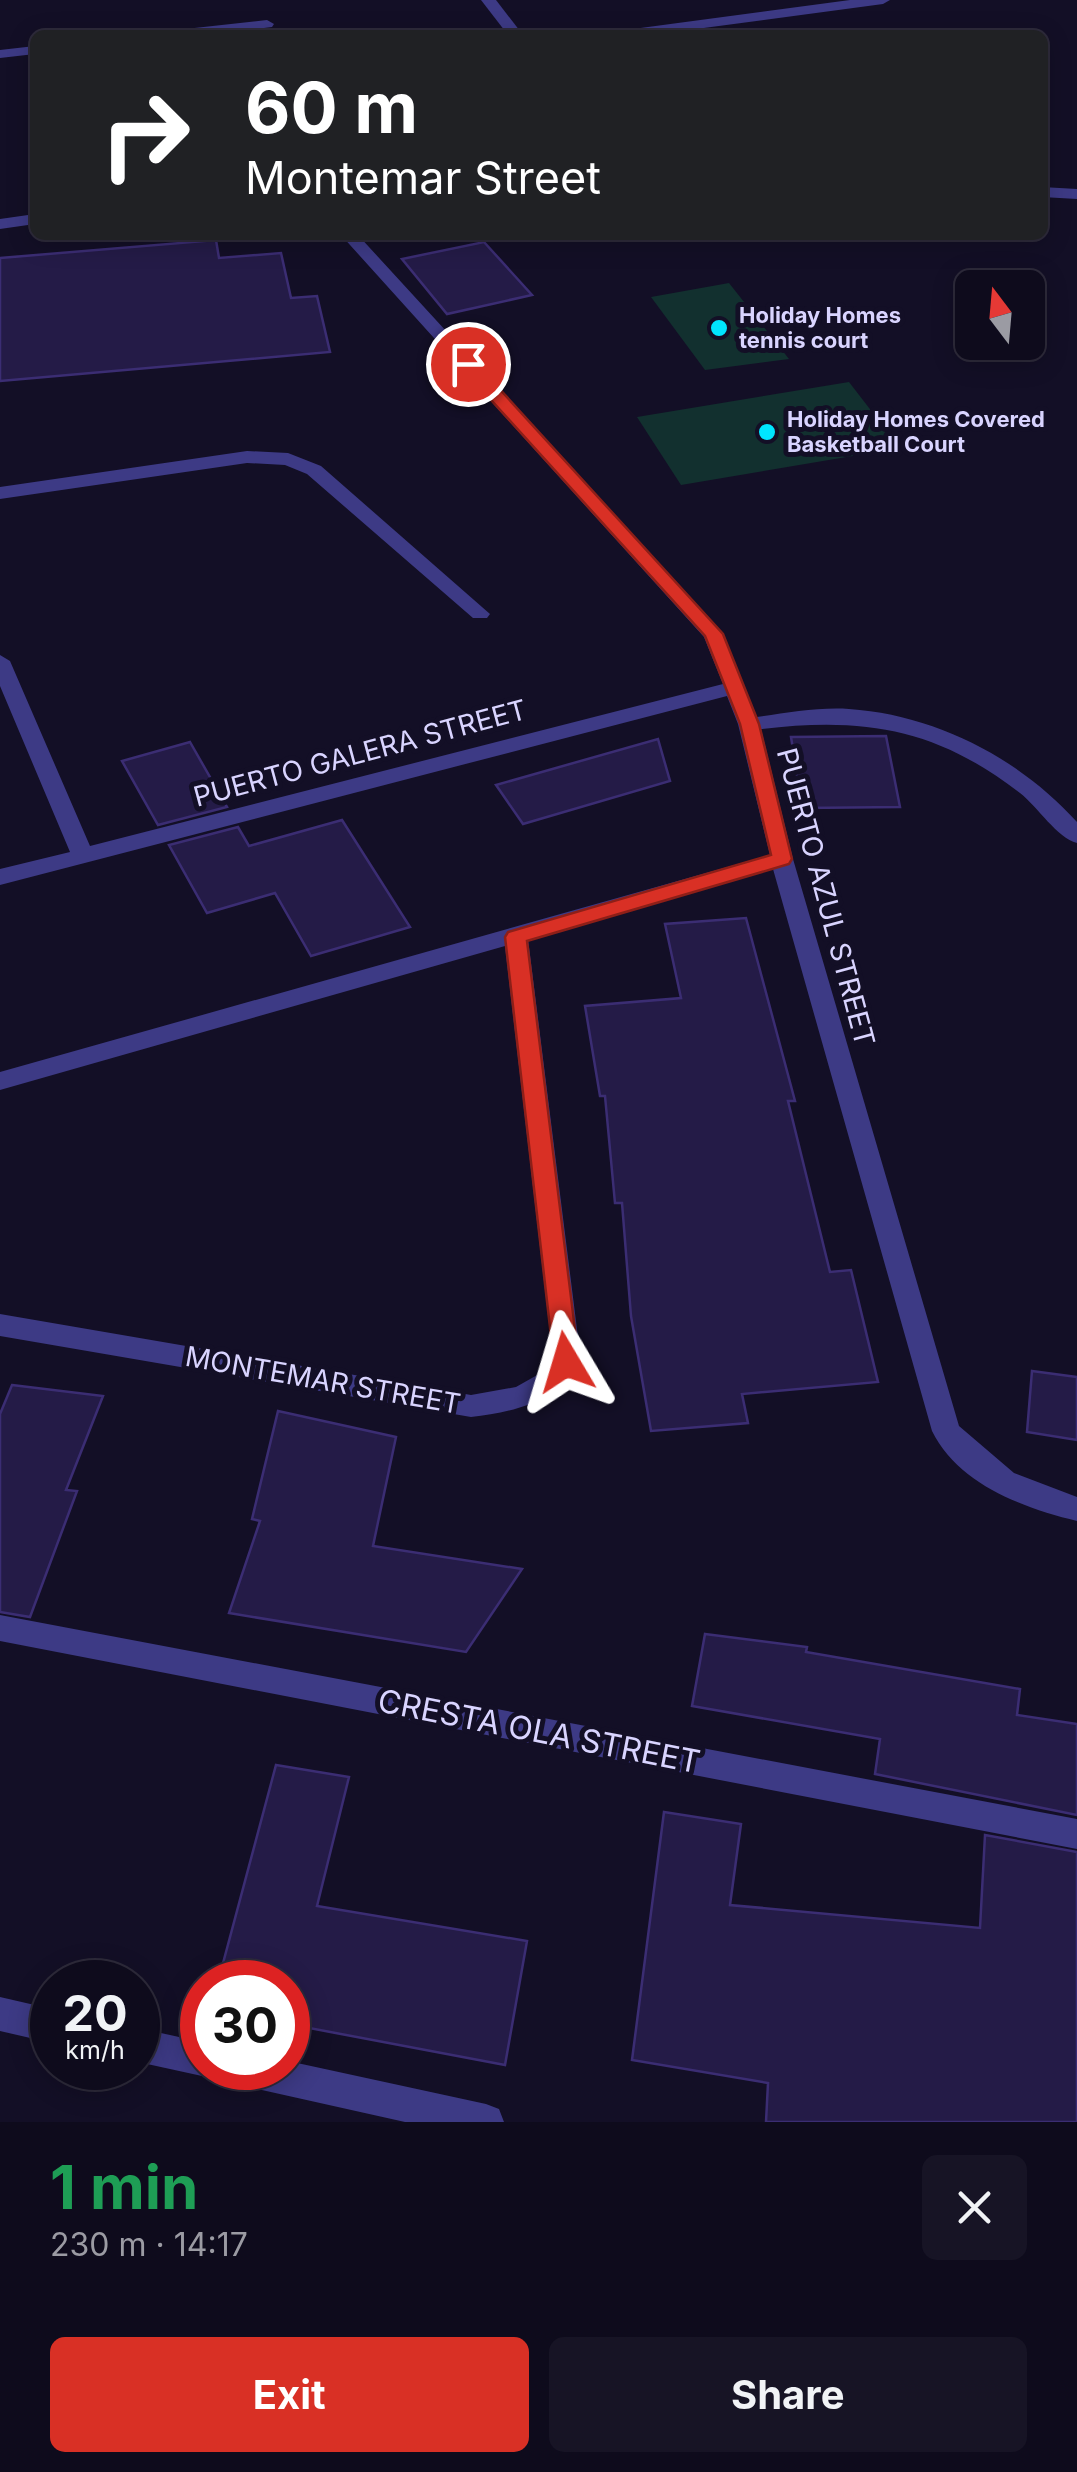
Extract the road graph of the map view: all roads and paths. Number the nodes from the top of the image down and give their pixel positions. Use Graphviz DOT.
graph roads {
  1 [pos="488,0"];
  2 [pos="883,0"];
  3 [pos="267,24"];
  4 [pos="212,30"];
  5 [pos="512,30"];
  6 [pos="656,30"];
  7 [pos="30,51"];
  8 [pos="0,54"];
  9 [pos="1048,192"];
  10 [pos="1077,194"];
  11 [pos="30,219"];
  12 [pos="0,224"];
  13 [pos="354,240"];
  14 [pos="0,493"];
  15 [pos="480,614"];
  16 [pos="0,662"];
  17 [pos="735,687"];
  18 [pos="750,724"];
  19 [pos="1077,836"];
  20 [pos="83,856"];
  21 [pos="782,859"];
  22 [pos="0,877"];
  23 [pos="516,937"];
  24 [pos="0,1081"];
  25 [pos="0,1325"];
  26 [pos="1077,1509"];
  27 [pos="0,1628"];
  28 [pos="1077,1834"];
  29 [pos="0,2014"];
  30 [pos="30,2021"];
  31 [pos="310,2083"];
  32 [pos="486,2122"];
  1 -- 5 [label="street"];
  2 -- 6 [label="street"];
  3 -- 4 [label="street"];
  7 -- 8 [label="street"];
  9 -- 10 [label="street"];
  11 -- 12 [label="street"];
  13 -- 17 [label="street, PUERTO AZUL STREET"];
  14 -- 15 [label="street"];
  16 -- 20 [label="street"];
  17 -- 18 [label="street, PUERTO AZUL STREET"];
  17 -- 20 [label="street, PUERTO GALERA STREET"];
  18 -- 19 [label="street"];
  18 -- 21 [label="street, PUERTO AZUL STREET"];
  20 -- 22 [label="street, PUERTO GALERA STREET"];
  21 -- 23 [label="street"];
  21 -- 26 [label="street, PUERTO AZUL STREET"];
  23 -- 24 [label="street"];
  23 -- 25 [label="street, MONTEMAR STREET"];
  27 -- 28 [label="street, CRESTA OLA STREET"];
  29 -- 30 [label="street"];
  31 -- 32 [label="street"];
}
